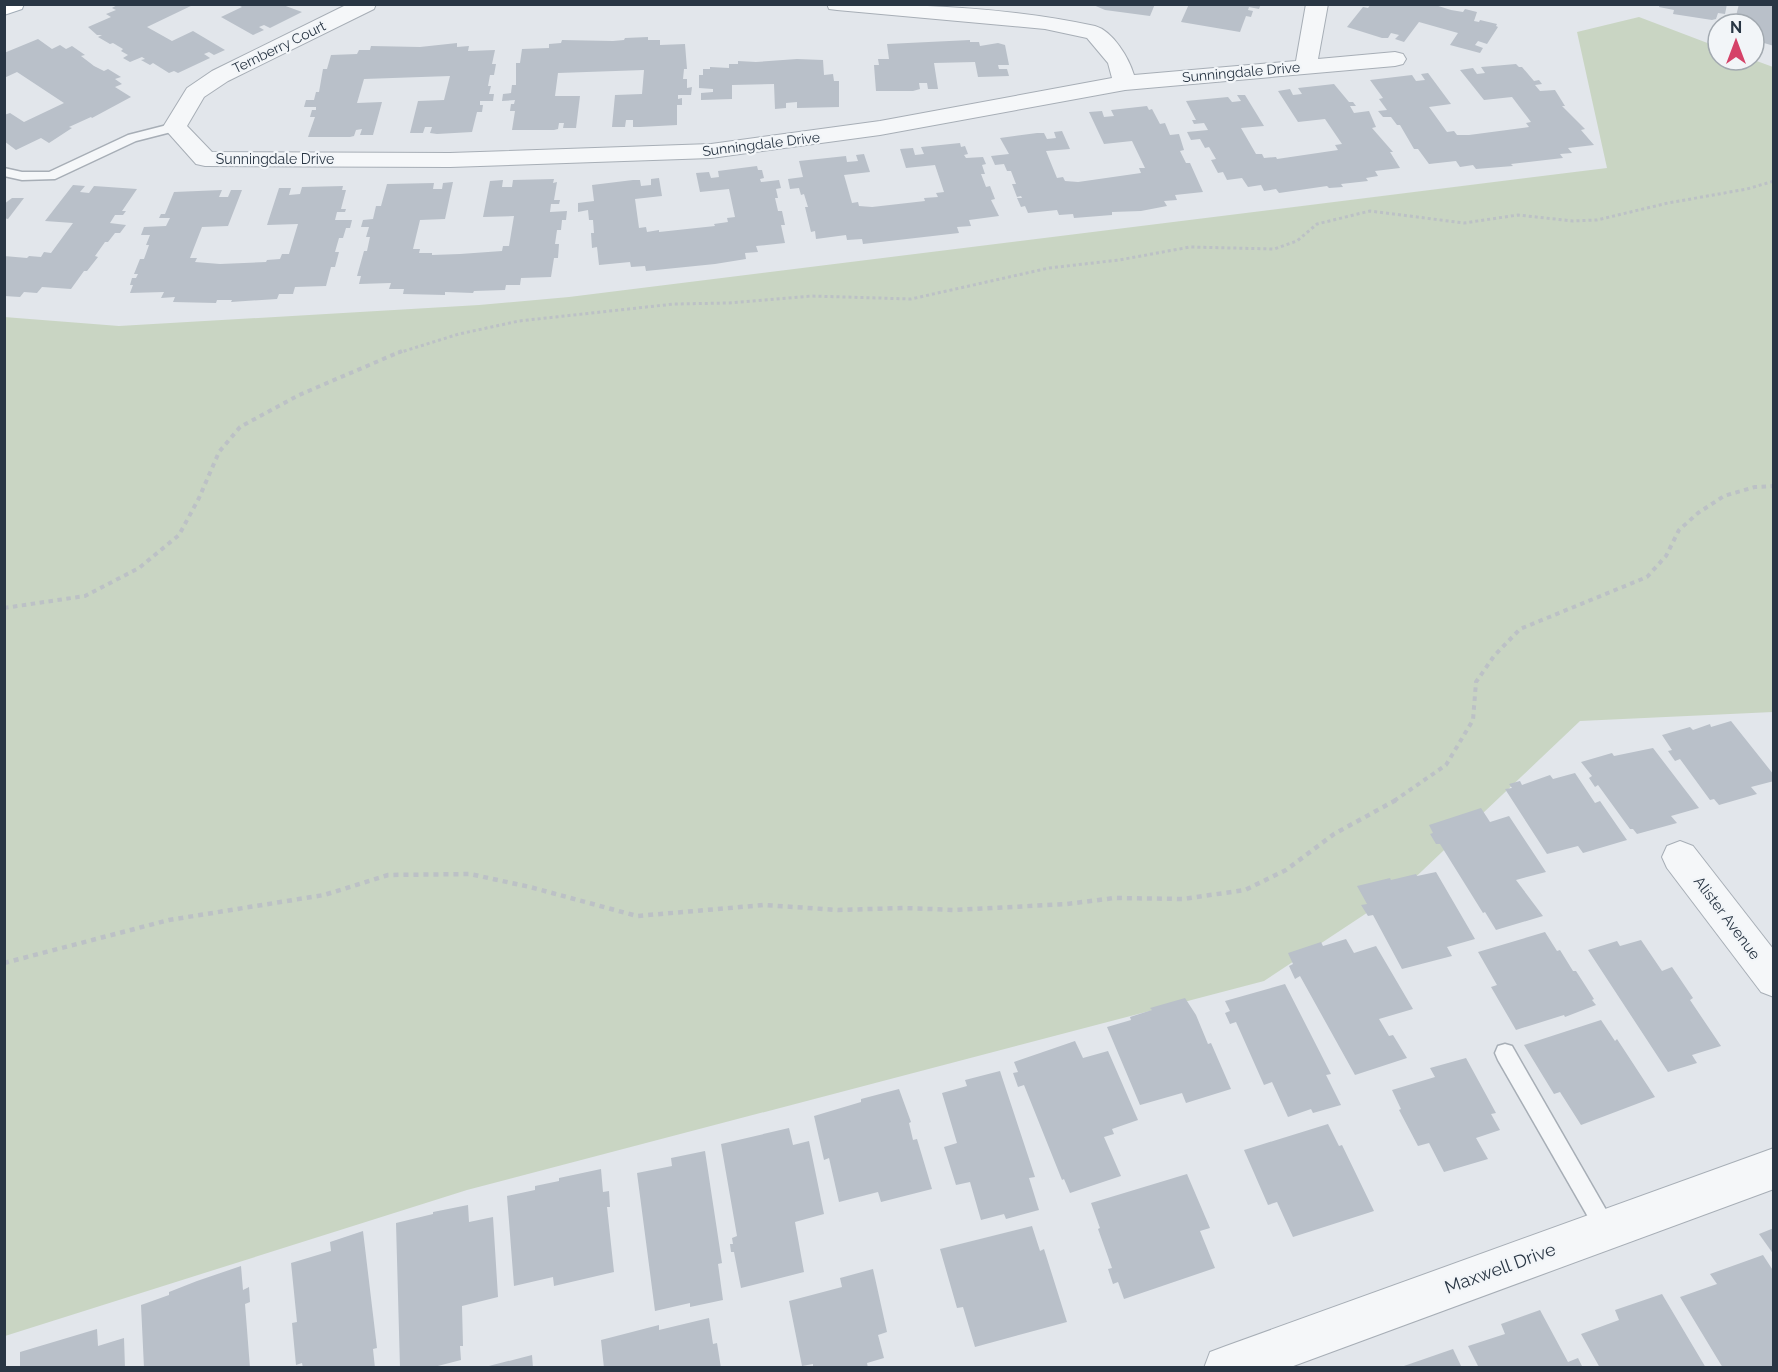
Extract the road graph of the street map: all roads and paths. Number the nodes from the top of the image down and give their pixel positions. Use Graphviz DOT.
graph roads {
  1 [pos="14,4"];
  2 [pos="366,4"];
  3 [pos="837,4"];
  4 [pos="1317,4"];
  5 [pos="4,9"];
  6 [pos="1395,58"];
  7 [pos="1306,66"];
  8 [pos="1125,82"];
  9 [pos="175,127"];
  10 [pos="4,172"];
  11 [pos="1773,181"];
  12 [pos="1773,486"];
  13 [pos="4,608"];
  14 [pos="1680,857"];
  15 [pos="4,963"];
  16 [pos="1773,980"];
  17 [pos="1505,1053"];
  18 [pos="1773,1168"];
  19 [pos="1606,1229"];
  20 [pos="1226,1368"];
  1 -- 5 [label="main road"];
  2 -- 9 [label="street, Ternberry Court"];
  3 -- 8 [label="street"];
  4 -- 7 [label="street"];
  6 -- 7 [label="street, Sunningdale Drive"];
  7 -- 8 [label="street, Sunningdale Drive"];
  8 -- 9 [label="street, Sunningdale Drive"];
  9 -- 10 [label="lane"];
  11 -- 13 [label="path"];
  12 -- 15 [label="path"];
  14 -- 16 [label="street, Alister Avenue"];
  17 -- 19 [label="lane"];
  18 -- 19 [label="street, Maxwell Drive"];
  19 -- 20 [label="street, Maxwell Drive"];
}
